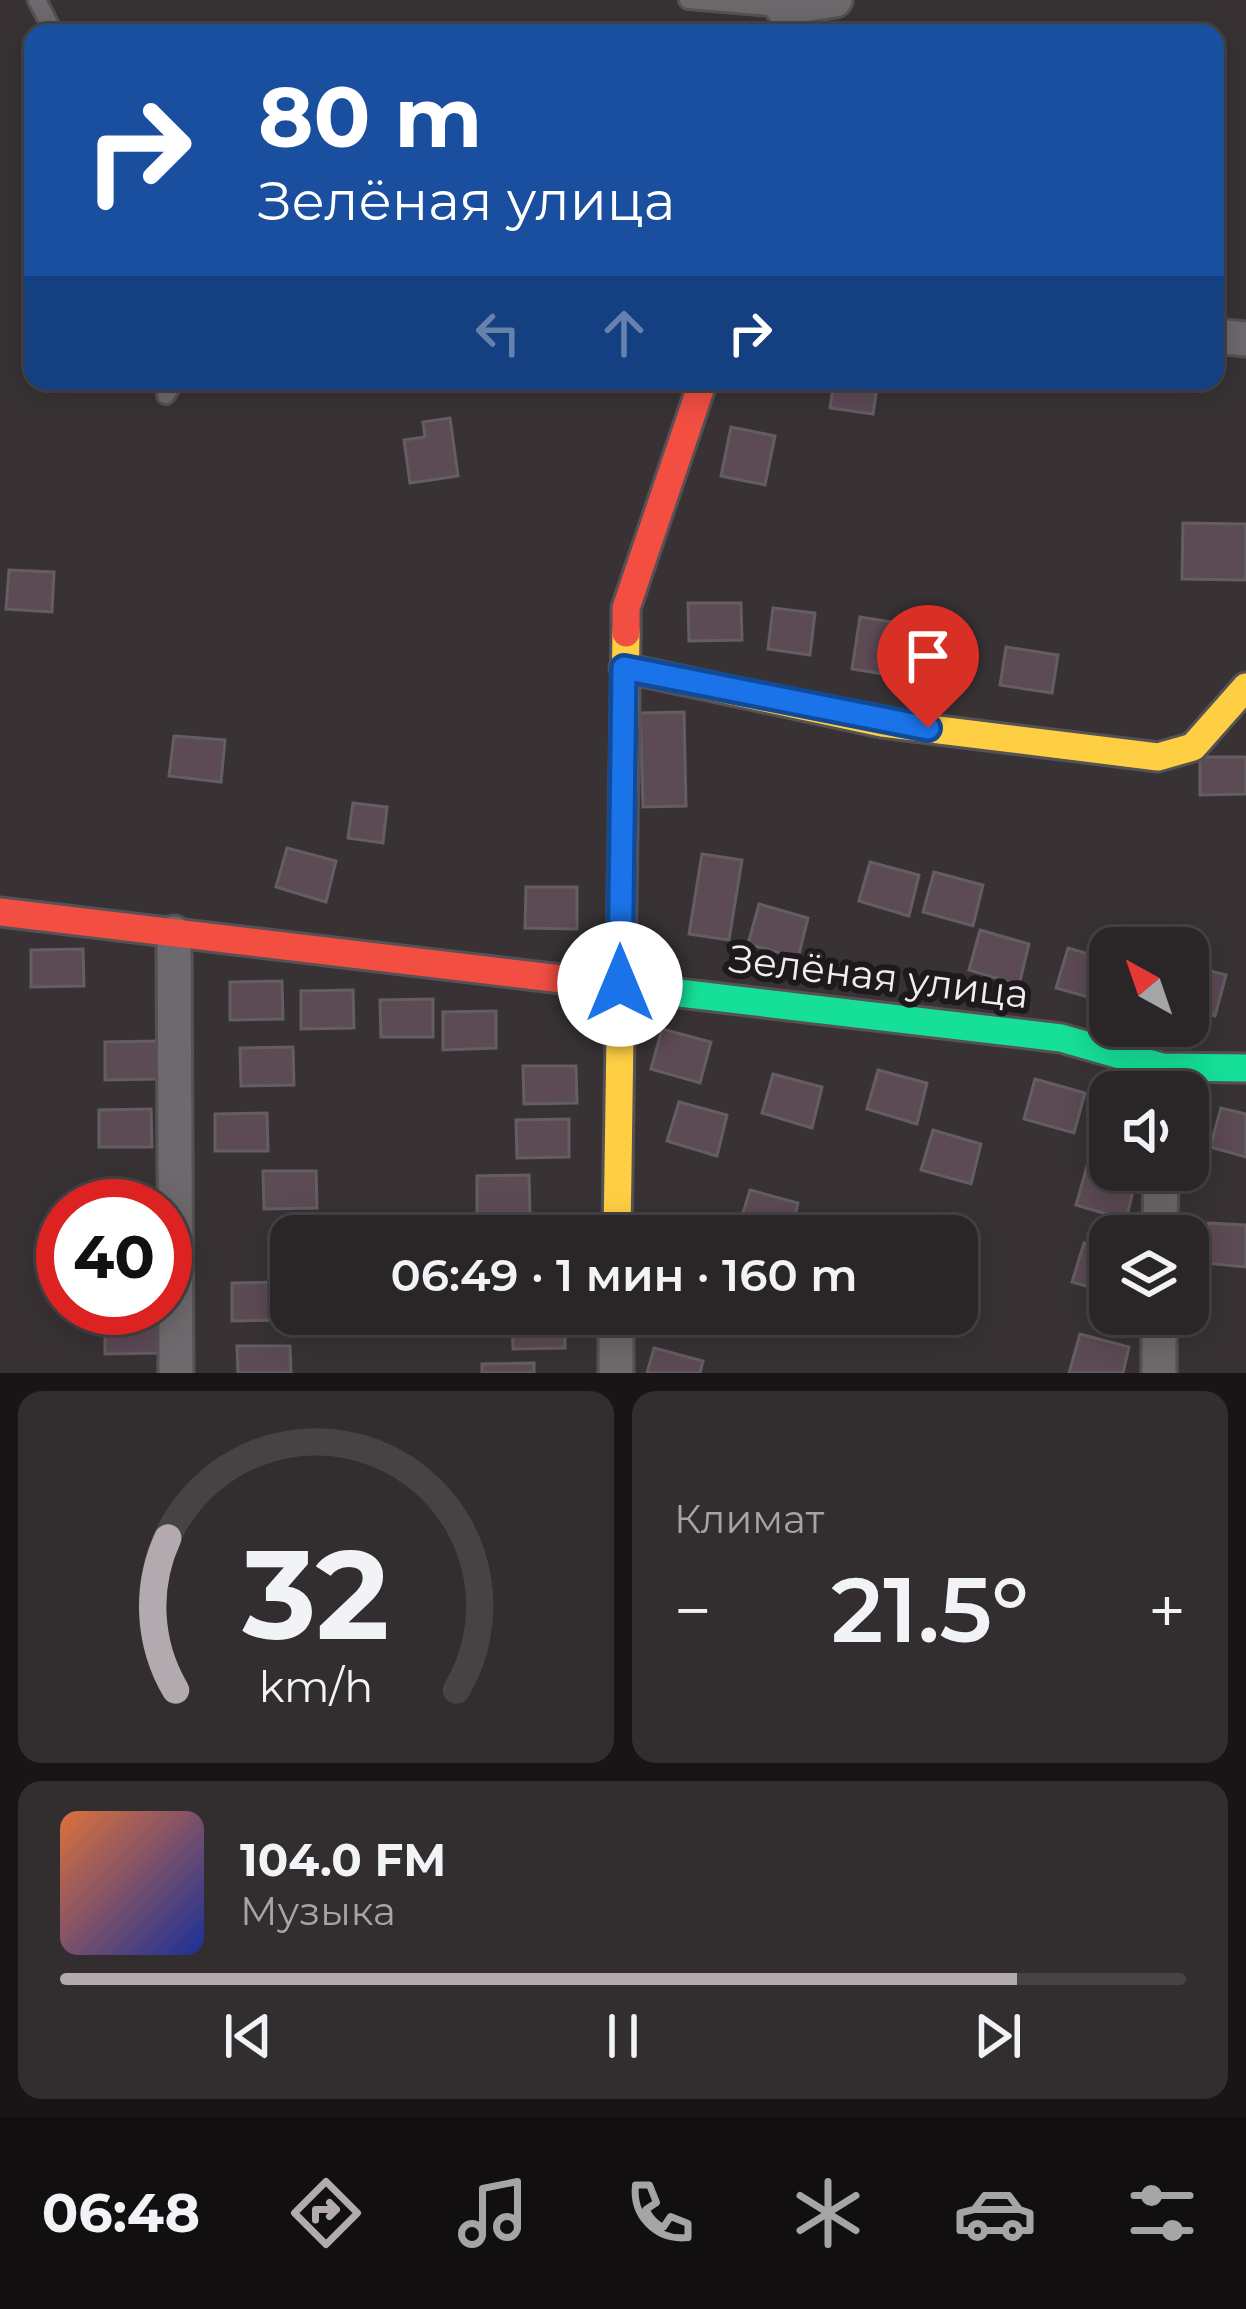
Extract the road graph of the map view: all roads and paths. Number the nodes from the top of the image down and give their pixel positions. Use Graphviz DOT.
graph roads {
  1 [pos="688,0"];
  2 [pos="835,0"];
  3 [pos="784,14"];
  4 [pos="700,390"];
  5 [pos="624,668"];
  6 [pos="1246,687"];
  7 [pos="0,912"];
  8 [pos="174,933"];
  9 [pos="620,984"];
  10 [pos="1246,1068"];
  11 [pos="1143,1071"];
  12 [pos="1209,1073"];
  13 [pos="617,1215"];
  14 [pos="616,1335"];
  15 [pos="1159,1335"];
  16 [pos="176,1373"];
  17 [pos="616,1373"];
  18 [pos="1159,1373"];
  1 -- 3 [label="lane"];
  2 -- 3 [label="street"];
  4 -- 5 [label="street"];
  5 -- 6 [label="street"];
  5 -- 9 [label="street"];
  7 -- 8 [label="street, Зелёная улица"];
  8 -- 9 [label="street, Зелёная улица"];
  8 -- 16 [label="street"];
  9 -- 11 [label="street, Зелёная улица"];
  9 -- 13 [label="street"];
  10 -- 12 [label="street, Зелёная улица"];
  14 -- 17 [label="street"];
  15 -- 18 [label="street"];
}
